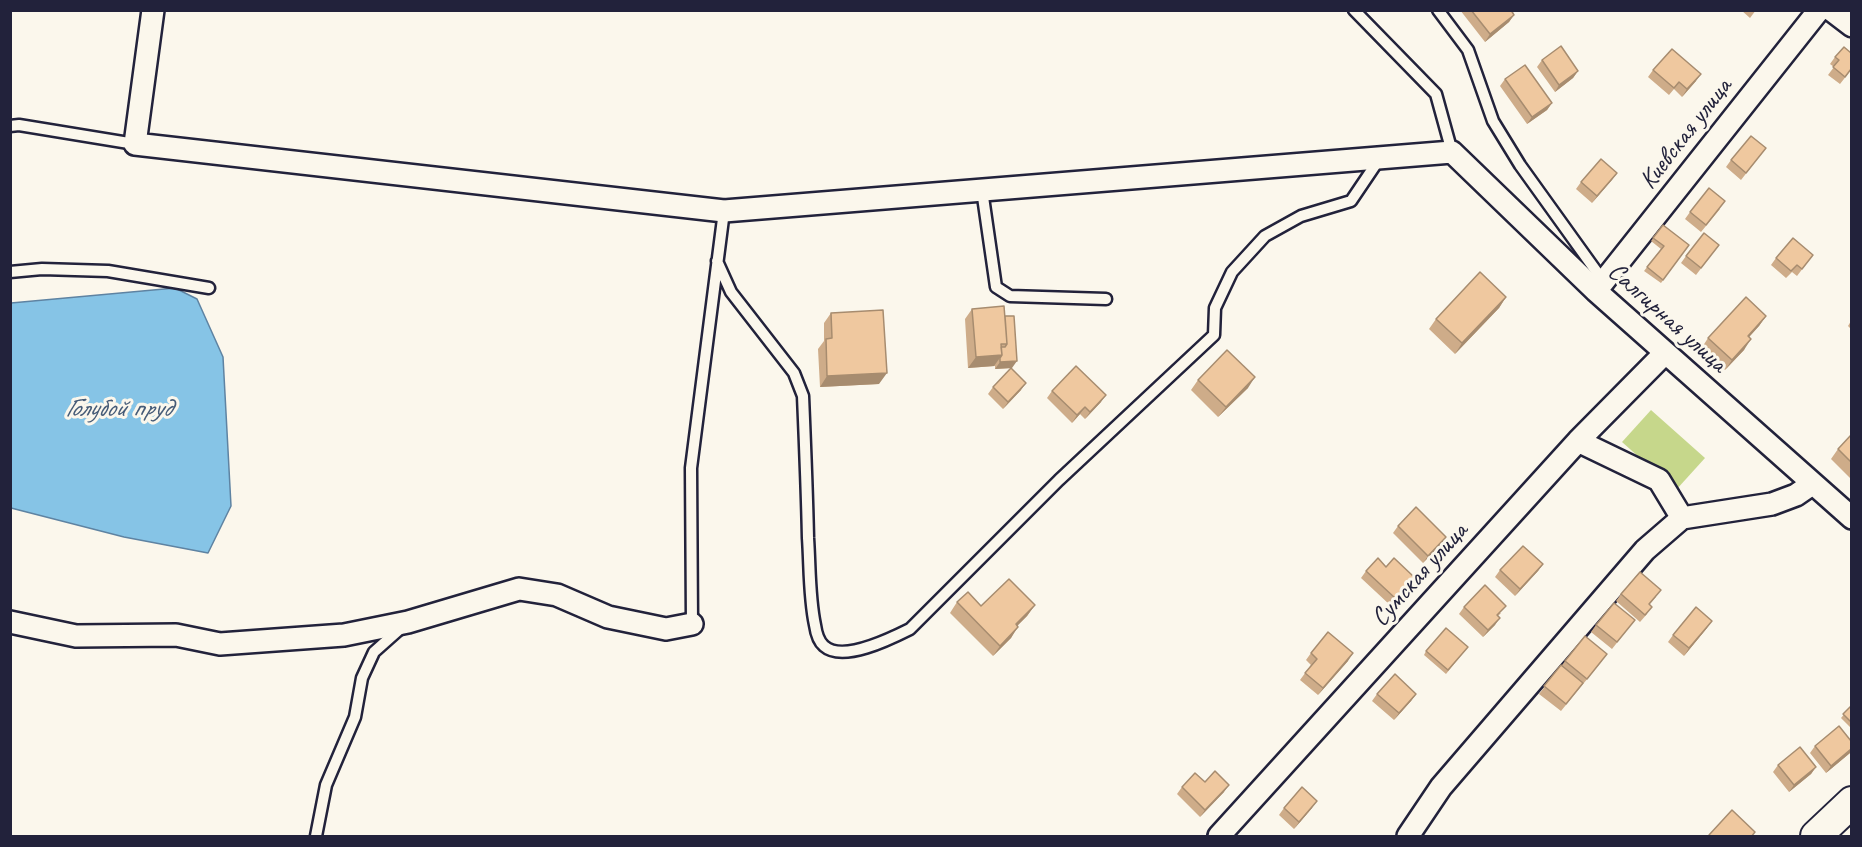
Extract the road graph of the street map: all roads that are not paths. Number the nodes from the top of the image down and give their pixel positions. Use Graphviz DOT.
graph roads {
  1 [pos="153,10"];
  2 [pos="1354,10"];
  3 [pos="1438,10"];
  4 [pos="1819,10"];
  5 [pos="1831,10"];
  6 [pos="1851,26"];
  7 [pos="10,126"];
  8 [pos="135,144"];
  9 [pos="1452,152"];
  10 [pos="1380,158"];
  11 [pos="982,190"];
  12 [pos="724,211"];
  13 [pos="717,261"];
  14 [pos="10,272"];
  15 [pos="1600,287"];
  16 [pos="208,288"];
  17 [pos="1106,299"];
  18 [pos="1665,353"];
  19 [pos="1578,441"];
  20 [pos="1812,484"];
  21 [pos="1682,518"];
  22 [pos="1851,518"];
  23 [pos="10,622"];
  24 [pos="408,622"];
  25 [pos="692,624"];
  26 [pos="1851,802"];
  27 [pos="316,837"];
  28 [pos="1219,837"];
  29 [pos="1408,837"];
  30 [pos="1816,837"];
  1 -- 8 [label="street"];
  2 -- 9 [label="lane"];
  3 -- 15 [label="lane"];
  4 -- 15 [label="street, Киевская улица"];
  5 -- 6 [label="street"];
  7 -- 8 [label="lane"];
  8 -- 12 [label="street"];
  9 -- 10 [label="street"];
  9 -- 15 [label="street, Салгирная улица"];
  10 -- 11 [label="street"];
  10 -- 13 [label="lane"];
  11 -- 12 [label="street"];
  11 -- 17 [label="lane"];
  12 -- 13 [label="lane"];
  13 -- 25 [label="lane"];
  14 -- 16 [label="lane"];
  15 -- 18 [label="street, Салгирная улица"];
  18 -- 19 [label="street, Сумская улица"];
  18 -- 20 [label="street, Салгирная улица"];
  19 -- 21 [label="street"];
  19 -- 28 [label="street, Сумская улица"];
  20 -- 21 [label="street"];
  20 -- 22 [label="street, Салгирная улица"];
  21 -- 29 [label="street"];
  23 -- 24 [label="street"];
  24 -- 25 [label="street"];
  24 -- 27 [label="lane"];
  26 -- 30 [label="main road"];
}
